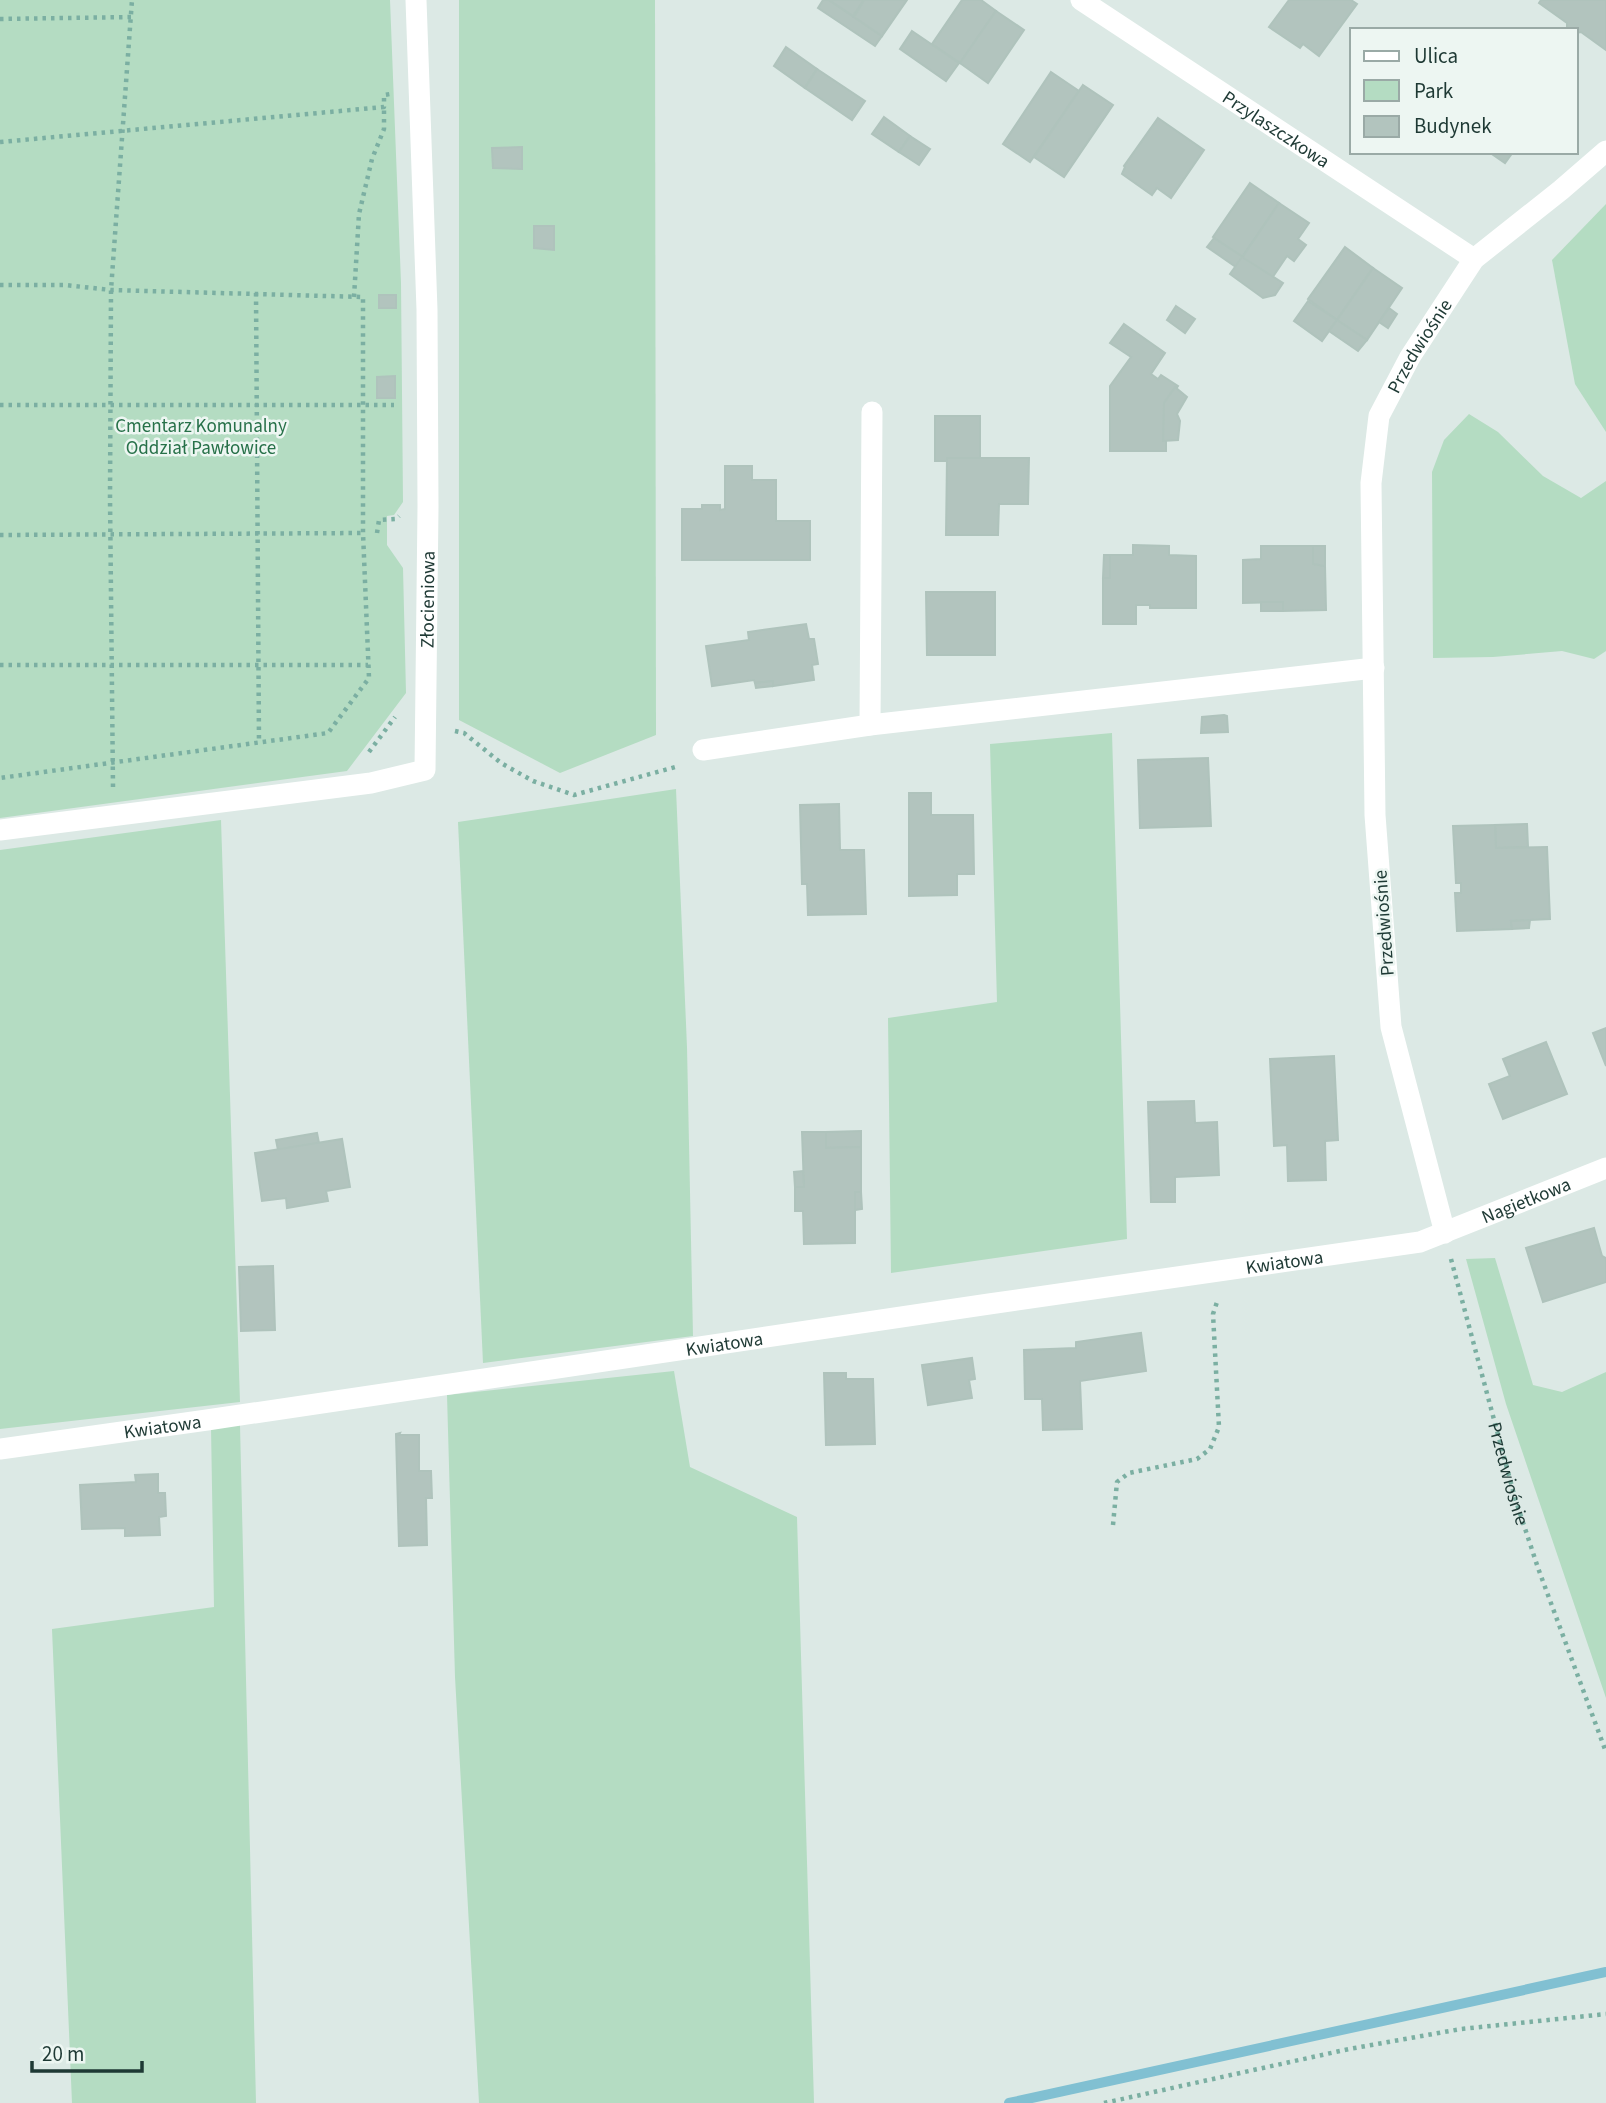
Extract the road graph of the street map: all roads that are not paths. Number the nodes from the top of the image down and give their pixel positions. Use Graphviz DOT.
graph roads {
  1 [pos="416,0"];
  2 [pos="1081,0"];
  3 [pos="1606,150"];
  4 [pos="1474,259"];
  5 [pos="872,412"];
  6 [pos="1374,668"];
  7 [pos="870,725"];
  8 [pos="704,750"];
  9 [pos="0,830"];
  10 [pos="1606,1168"];
  11 [pos="1445,1233"];
  12 [pos="0,1449"];
  1 -- 9 [label="street, Złocieniowa"];
  2 -- 4 [label="street, Przylaszczkowa"];
  3 -- 4 [label="street, Przedwiośnie"];
  4 -- 6 [label="street, Przedwiośnie"];
  5 -- 7 [label="street"];
  6 -- 7 [label="street"];
  6 -- 11 [label="street, Przedwiośnie"];
  7 -- 8 [label="street"];
  10 -- 11 [label="street, Nagietkowa"];
  11 -- 12 [label="street, Kwiatowa"];
}
